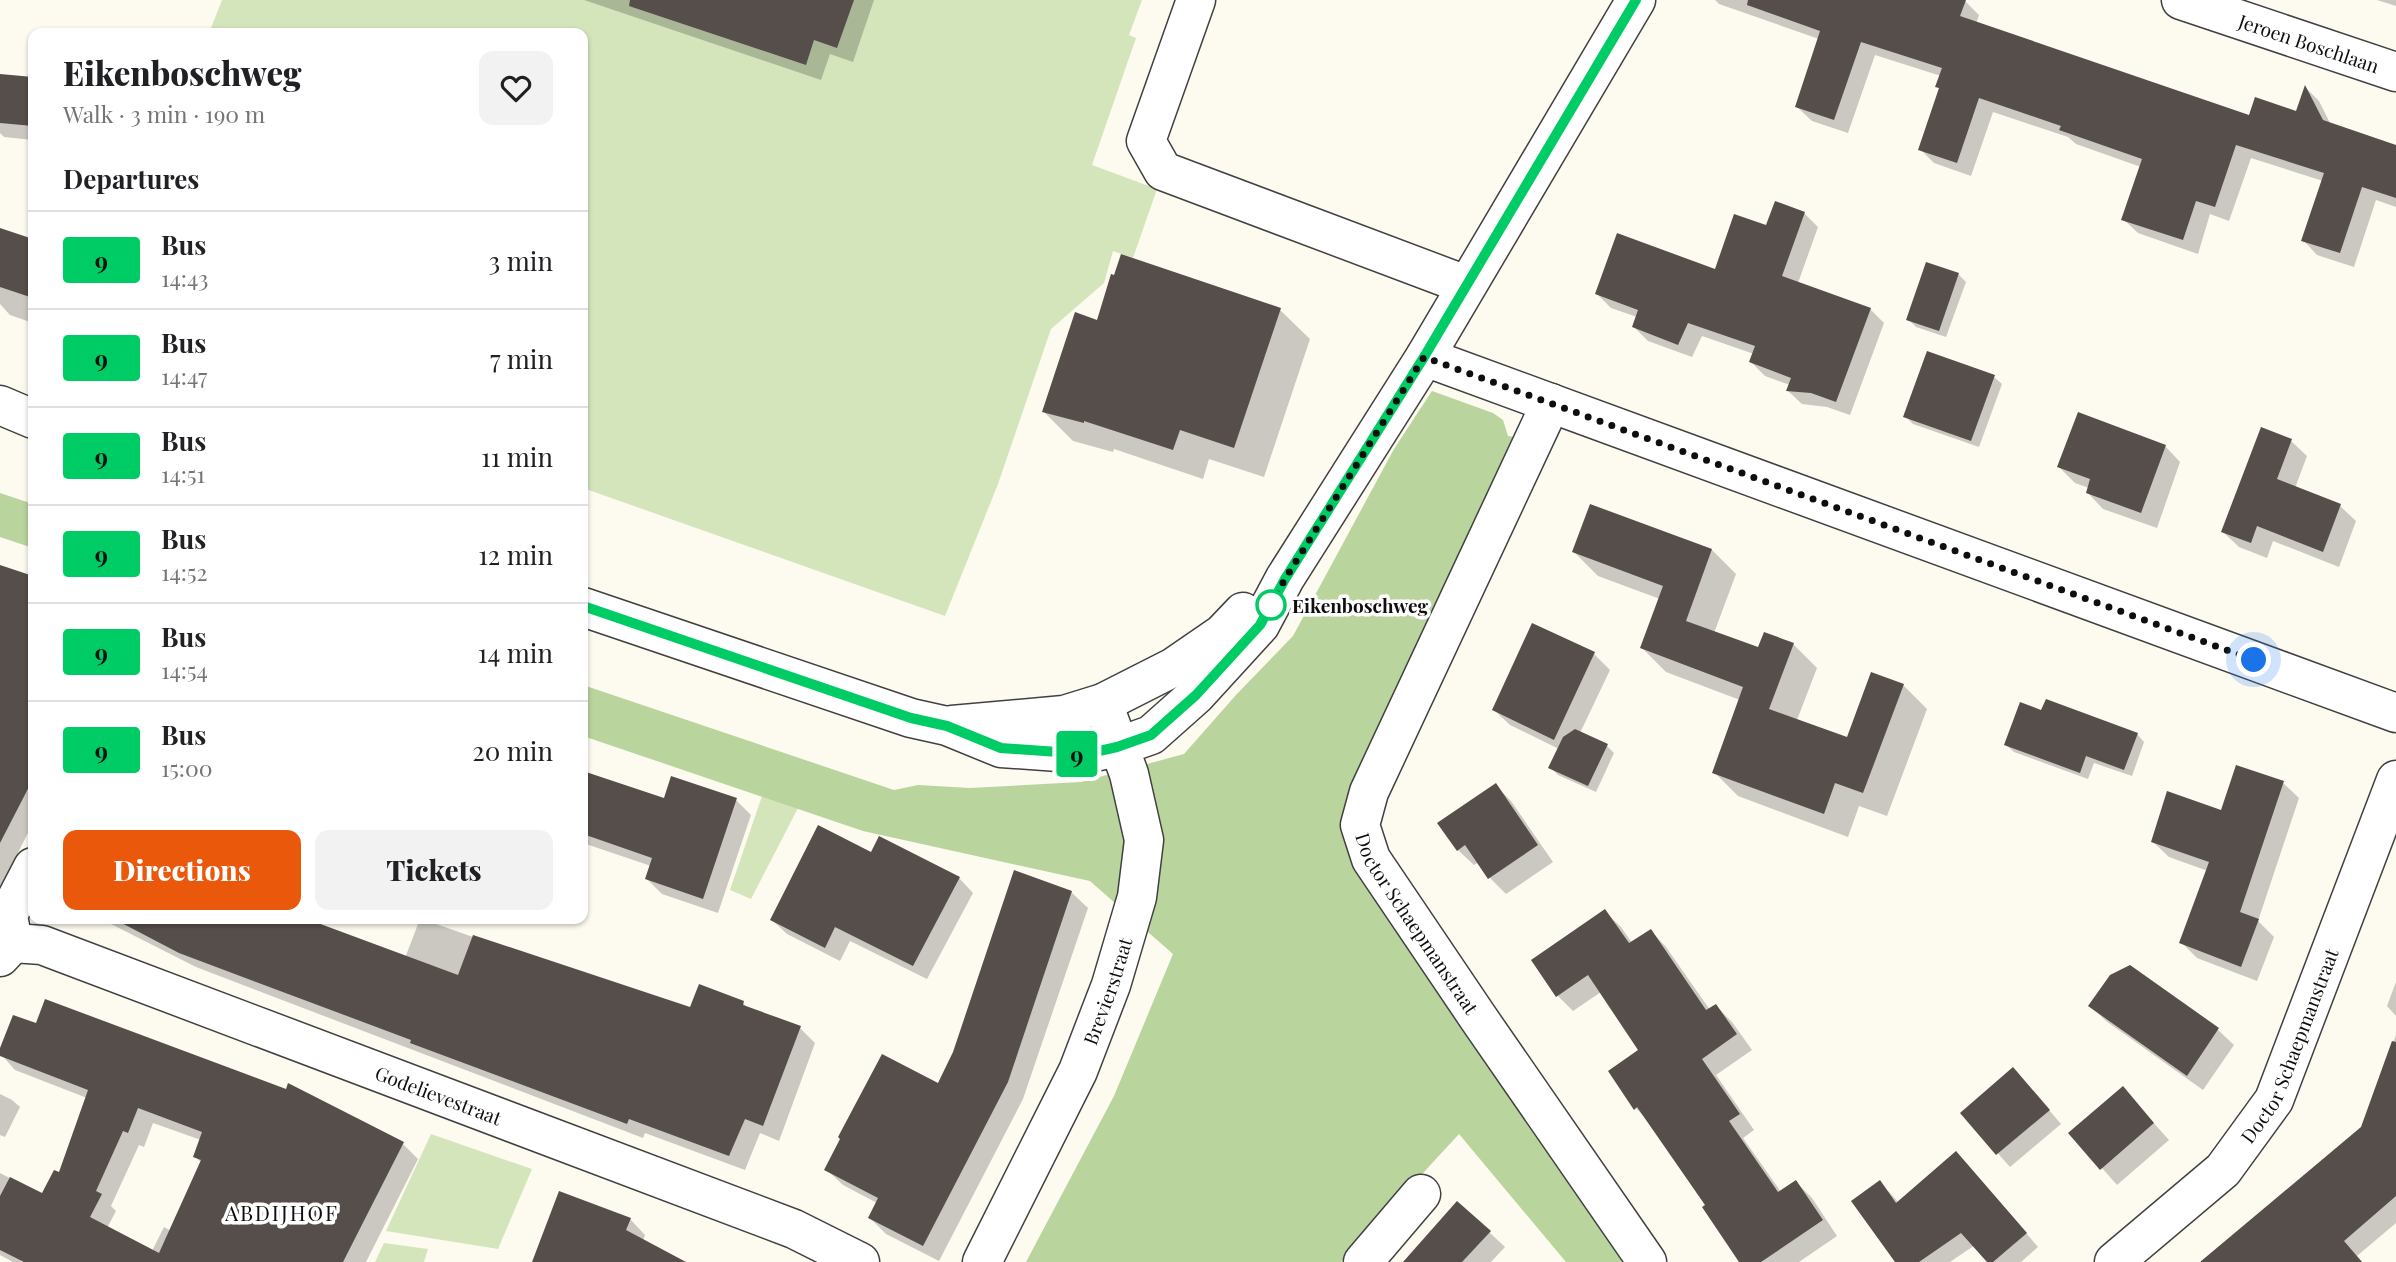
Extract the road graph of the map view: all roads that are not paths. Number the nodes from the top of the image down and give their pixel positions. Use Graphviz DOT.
graph roads {
  1 [pos="1196,0"];
  2 [pos="1636,0"];
  3 [pos="2181,0"];
  4 [pos="2396,72"];
  5 [pos="1466,285"];
  6 [pos="1424,357"];
  7 [pos="1551,403"];
  8 [pos="1285,579"];
  9 [pos="588,609"];
  10 [pos="1103,703"];
  11 [pos="2396,713"];
  12 [pos="947,726"];
  13 [pos="1117,747"];
  14 [pos="2396,780"];
  15 [pos="28,877"];
  16 [pos="6,950"];
  17 [pos="1421,1194"];
  18 [pos="860,1262"];
  19 [pos="982,1262"];
  20 [pos="1363,1262"];
  21 [pos="1647,1262"];
  22 [pos="2113,1262"];
  1 -- 5 [label="street"];
  2 -- 5 [label="street"];
  3 -- 4 [label="street, Jeroen Boschlaan"];
  5 -- 6 [label="street"];
  6 -- 7 [label="street"];
  6 -- 8 [label="street"];
  7 -- 11 [label="street"];
  7 -- 21 [label="street, Doctor Schaepmanstraat"];
  8 -- 10 [label="street"];
  8 -- 13 [label="street"];
  9 -- 12 [label="street"];
  10 -- 12 [label="street"];
  10 -- 13 [label="street, Brevierstraat"];
  12 -- 13 [label="street"];
  13 -- 19 [label="street, Brevierstraat"];
  14 -- 22 [label="street, Doctor Schaepmanstraat"];
  15 -- 16 [label="street"];
  16 -- 18 [label="street, Godelievestraat"];
  17 -- 20 [label="street"];
}
